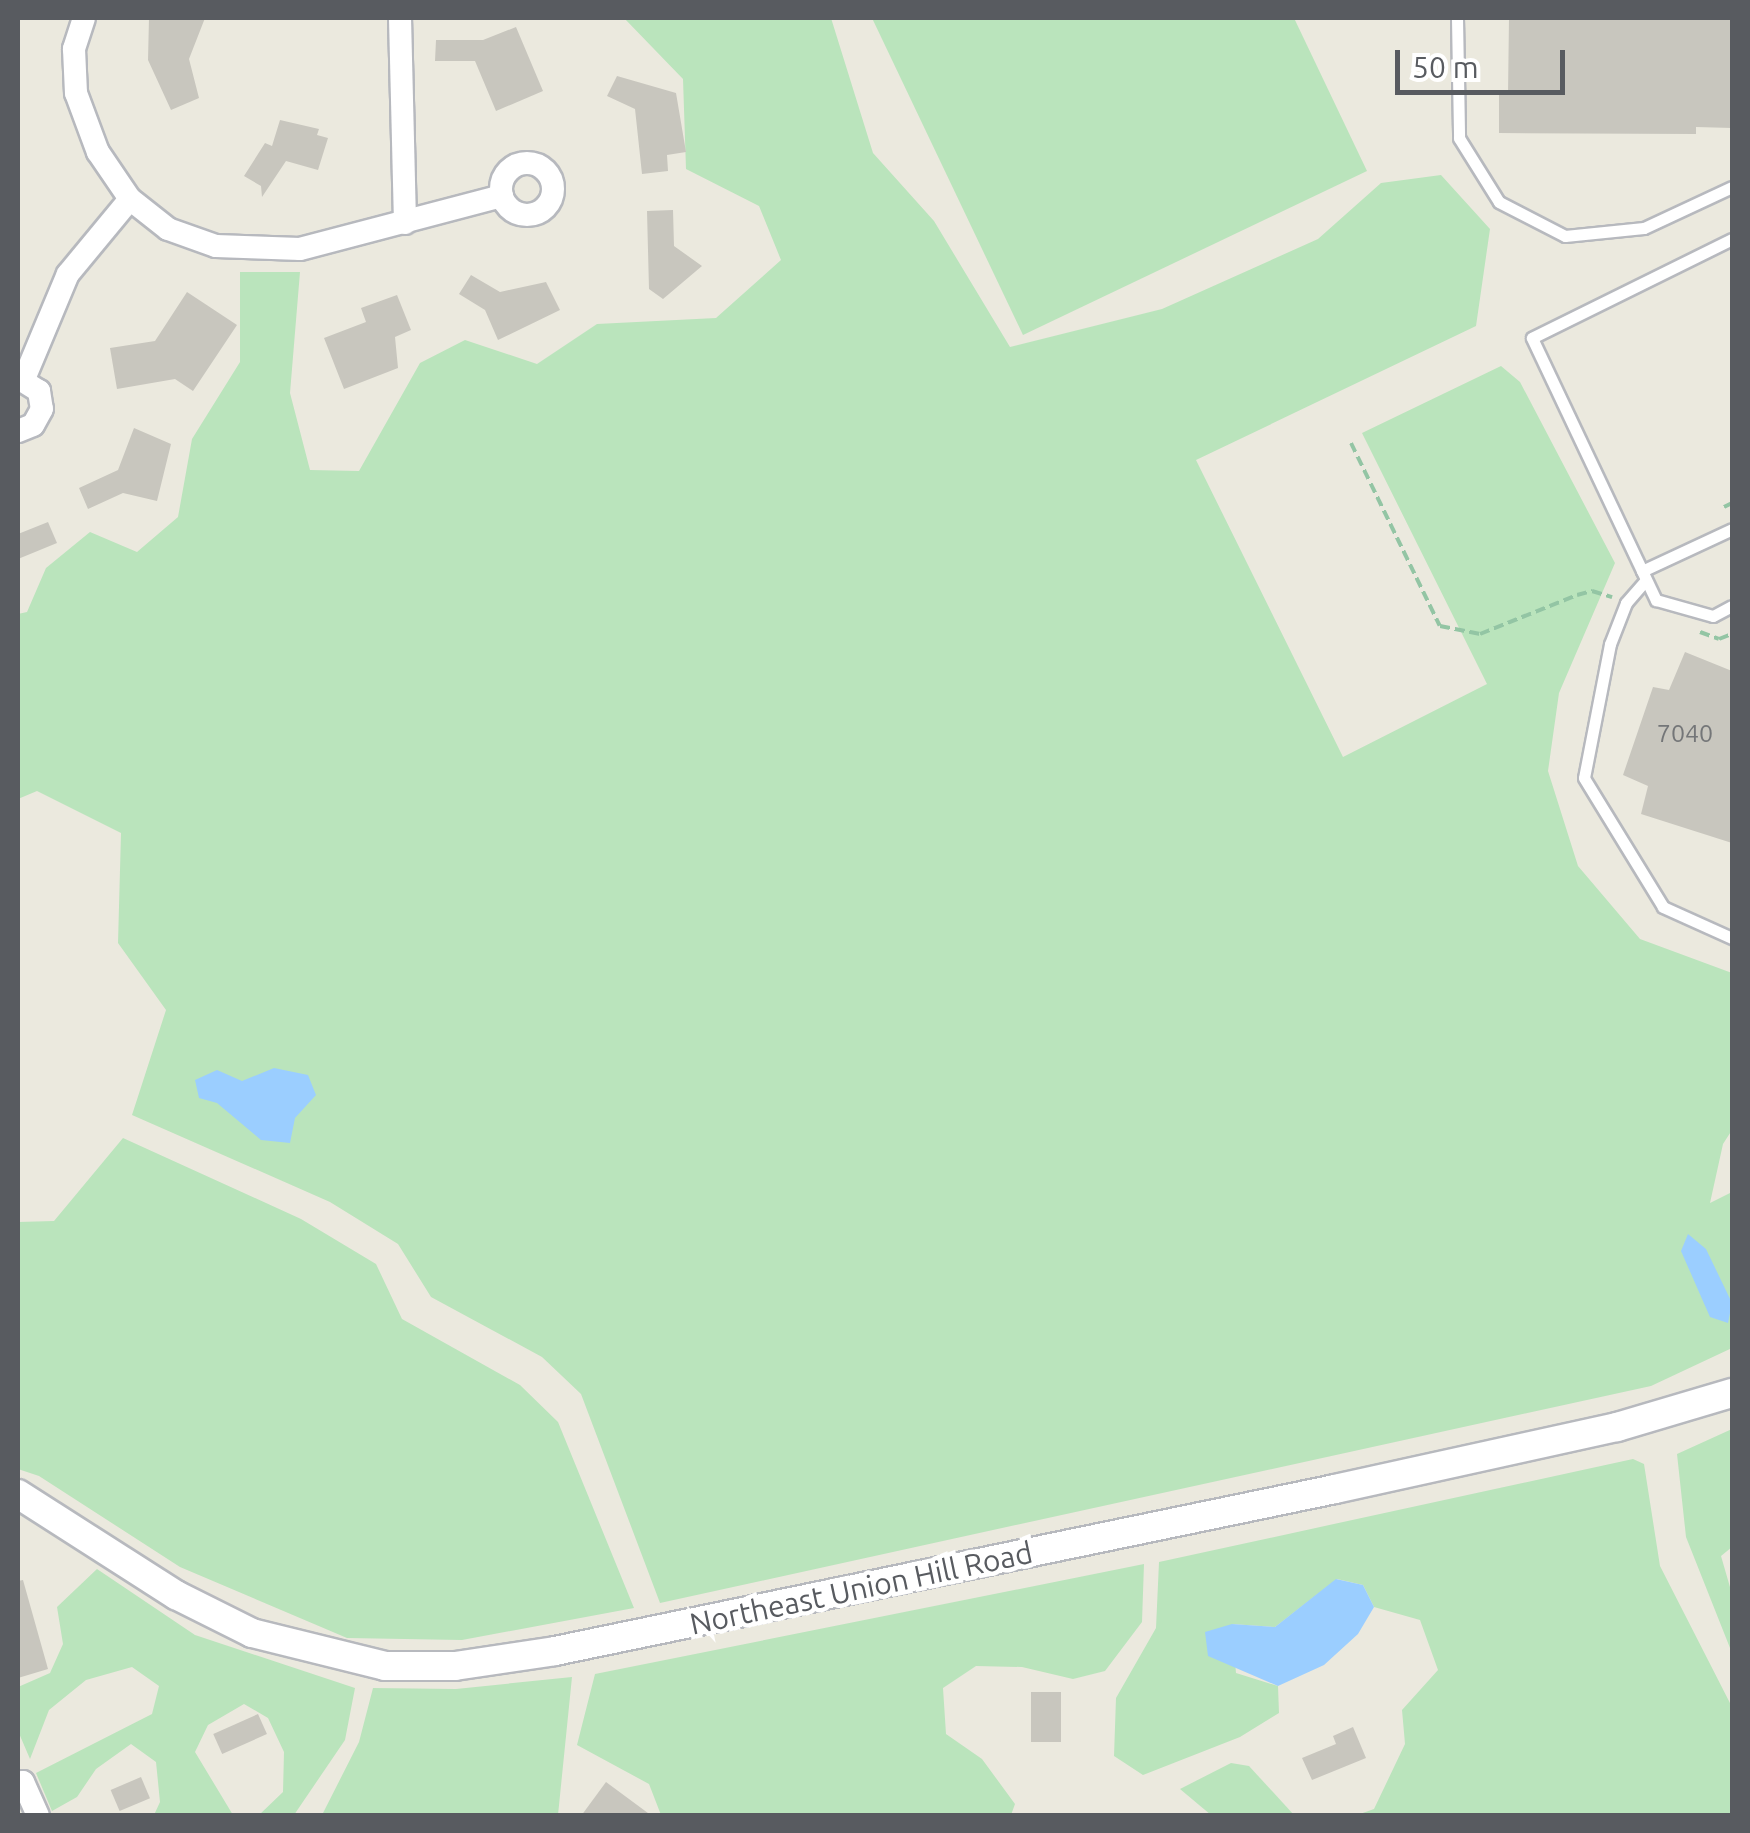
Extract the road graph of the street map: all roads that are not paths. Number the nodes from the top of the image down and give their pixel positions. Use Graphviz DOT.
graph roads {
  1 [pos="84,18"];
  2 [pos="400,18"];
  3 [pos="1457,18"];
  4 [pos="1732,187"];
  5 [pos="502,196"];
  6 [pos="130,199"];
  7 [pos="405,222"];
  8 [pos="1732,240"];
  9 [pos="21,378"];
  10 [pos="18,431"];
  11 [pos="1732,529"];
  12 [pos="1644,576"];
  13 [pos="1732,606"];
  14 [pos="1732,938"];
  15 [pos="1732,1393"];
  16 [pos="18,1494"];
  17 [pos="20,1782"];
  18 [pos="38,1816"];
  1 -- 6 [label="street"];
  2 -- 7 [label="street"];
  3 -- 4 [label="lane"];
  5 -- 7 [label="street"];
  6 -- 7 [label="street"];
  6 -- 9 [label="street"];
  8 -- 12 [label="lane"];
  9 -- 10 [label="street"];
  11 -- 12 [label="lane"];
  12 -- 13 [label="lane"];
  12 -- 14 [label="lane"];
  15 -- 16 [label="street, Northeast Union Hill Road"];
  17 -- 18 [label="street"];
}
